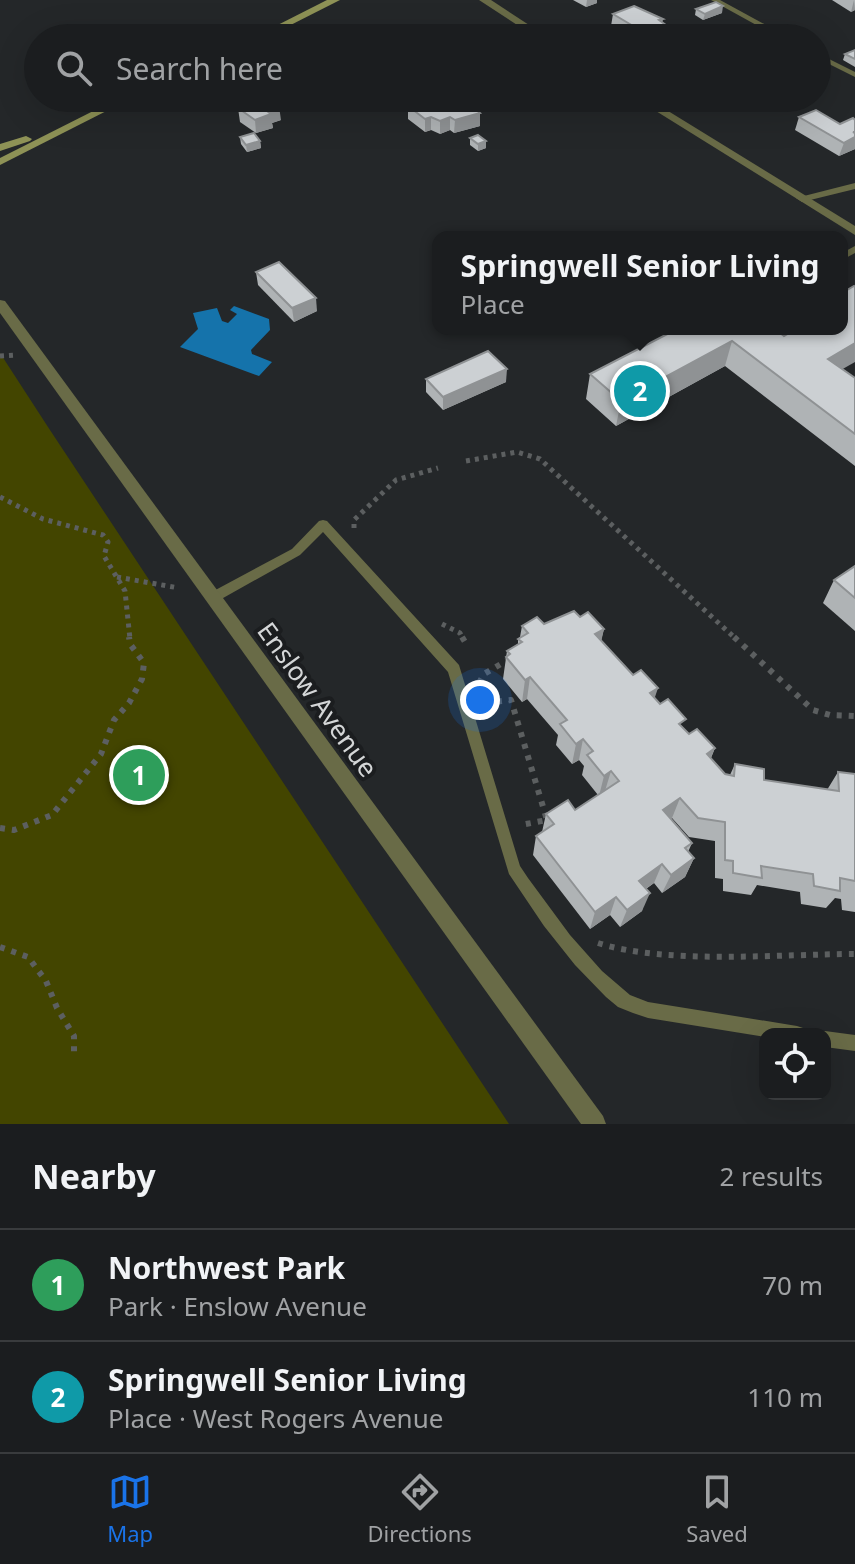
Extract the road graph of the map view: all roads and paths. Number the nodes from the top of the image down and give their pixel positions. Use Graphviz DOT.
graph roads {
  1 [pos="335,0"];
  2 [pos="484,0"];
  3 [pos="715,0"];
  4 [pos="286,24"];
  5 [pos="522,24"];
  6 [pos="760,24"];
  7 [pos="831,62"];
  8 [pos="855,75"];
  9 [pos="97,112"];
  10 [pos="663,112"];
  11 [pos="73,123"];
  12 [pos="0,148"];
  13 [pos="0,162"];
  14 [pos="855,186"];
  15 [pos="802,198"];
  16 [pos="855,231"];
  17 [pos="0,304"];
  18 [pos="466,461"];
  19 [pos="438,468"];
  20 [pos="0,497"];
  21 [pos="354,530"];
  22 [pos="117,577"];
  23 [pos="209,595"];
  24 [pos="441,623"];
  25 [pos="465,642"];
  26 [pos="522,651"];
  27 [pos="855,716"];
  28 [pos="0,828"];
  29 [pos="518,829"];
  30 [pos="594,941"];
  31 [pos="0,947"];
  32 [pos="855,954"];
  33 [pos="760,1028"];
  34 [pos="831,1040"];
  35 [pos="855,1043"];
  36 [pos="74,1054"];
  37 [pos="595,1124"];
  1 -- 4 [label="main road"];
  2 -- 5 [label="street"];
  3 -- 6 [label="lane"];
  7 -- 8 [label="lane"];
  9 -- 11 [label="main road"];
  10 -- 15 [label="street"];
  11 -- 12 [label="main road"];
  11 -- 13 [label="main road"];
  14 -- 15 [label="street"];
  15 -- 16 [label="street"];
  17 -- 23 [label="street, Enslow Avenue"];
  18 -- 27 [label="path"];
  19 -- 21 [label="path"];
  20 -- 22 [label="path"];
  22 -- 23 [label="path"];
  22 -- 28 [label="path"];
  23 -- 33 [label="lane"];
  23 -- 37 [label="street, Enslow Avenue"];
  24 -- 25 [label="path"];
  26 -- 29 [label="path"];
  30 -- 32 [label="path"];
  31 -- 36 [label="path"];
  34 -- 35 [label="lane"];
}
